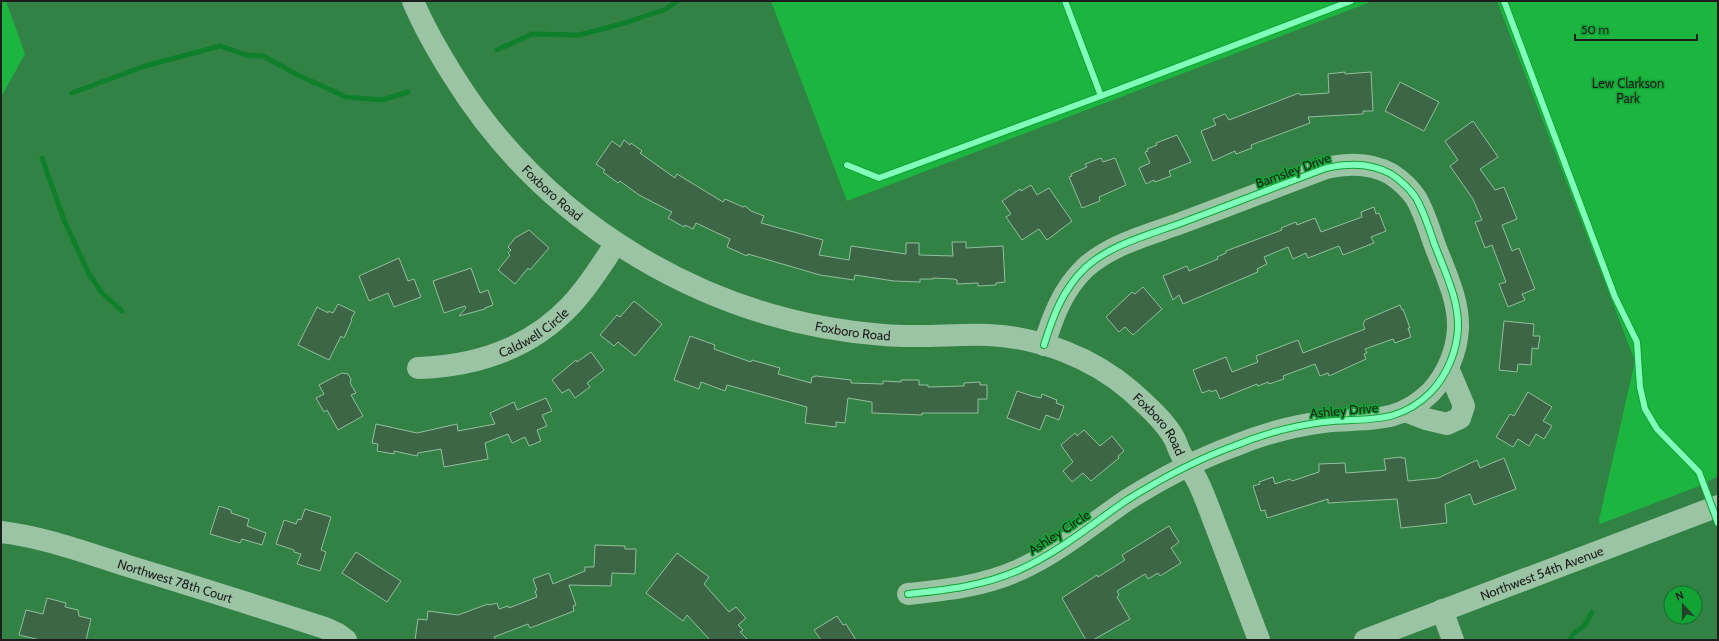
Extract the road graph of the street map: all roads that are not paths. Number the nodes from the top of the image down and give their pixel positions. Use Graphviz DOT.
graph roads {
  1 [pos="413,1"];
  2 [pos="616,243"];
  3 [pos="1044,345"];
  4 [pos="418,368"];
  5 [pos="1448,368"];
  6 [pos="1430,392"];
  7 [pos="1405,411"];
  8 [pos="1189,466"];
  9 [pos="1718,506"];
  10 [pos="1,532"];
  11 [pos="908,594"];
  12 [pos="1442,610"];
  13 [pos="346,640"];
  14 [pos="1259,640"];
  15 [pos="1365,640"];
  16 [pos="1454,640"];
  1 -- 2 [label="street, Foxboro Road"];
  2 -- 3 [label="street, Foxboro Road"];
  2 -- 4 [label="street, Caldwell Circle"];
  3 -- 5 [label="street, Barnsley Drive"];
  3 -- 8 [label="street, Foxboro Road"];
  5 -- 6 [label="street, Barnsley Drive"];
  5 -- 7 [label="street"];
  6 -- 7 [label="street, Ashley Drive"];
  7 -- 8 [label="street, Ashley Drive"];
  8 -- 11 [label="street, Ashley Circle"];
  8 -- 14 [label="street, Foxboro Road"];
  9 -- 12 [label="street, Northwest 54th Avenue"];
  10 -- 13 [label="street, Northwest 78th Court"];
  12 -- 15 [label="street, Northwest 54th Avenue"];
  12 -- 16 [label="street"];
}
